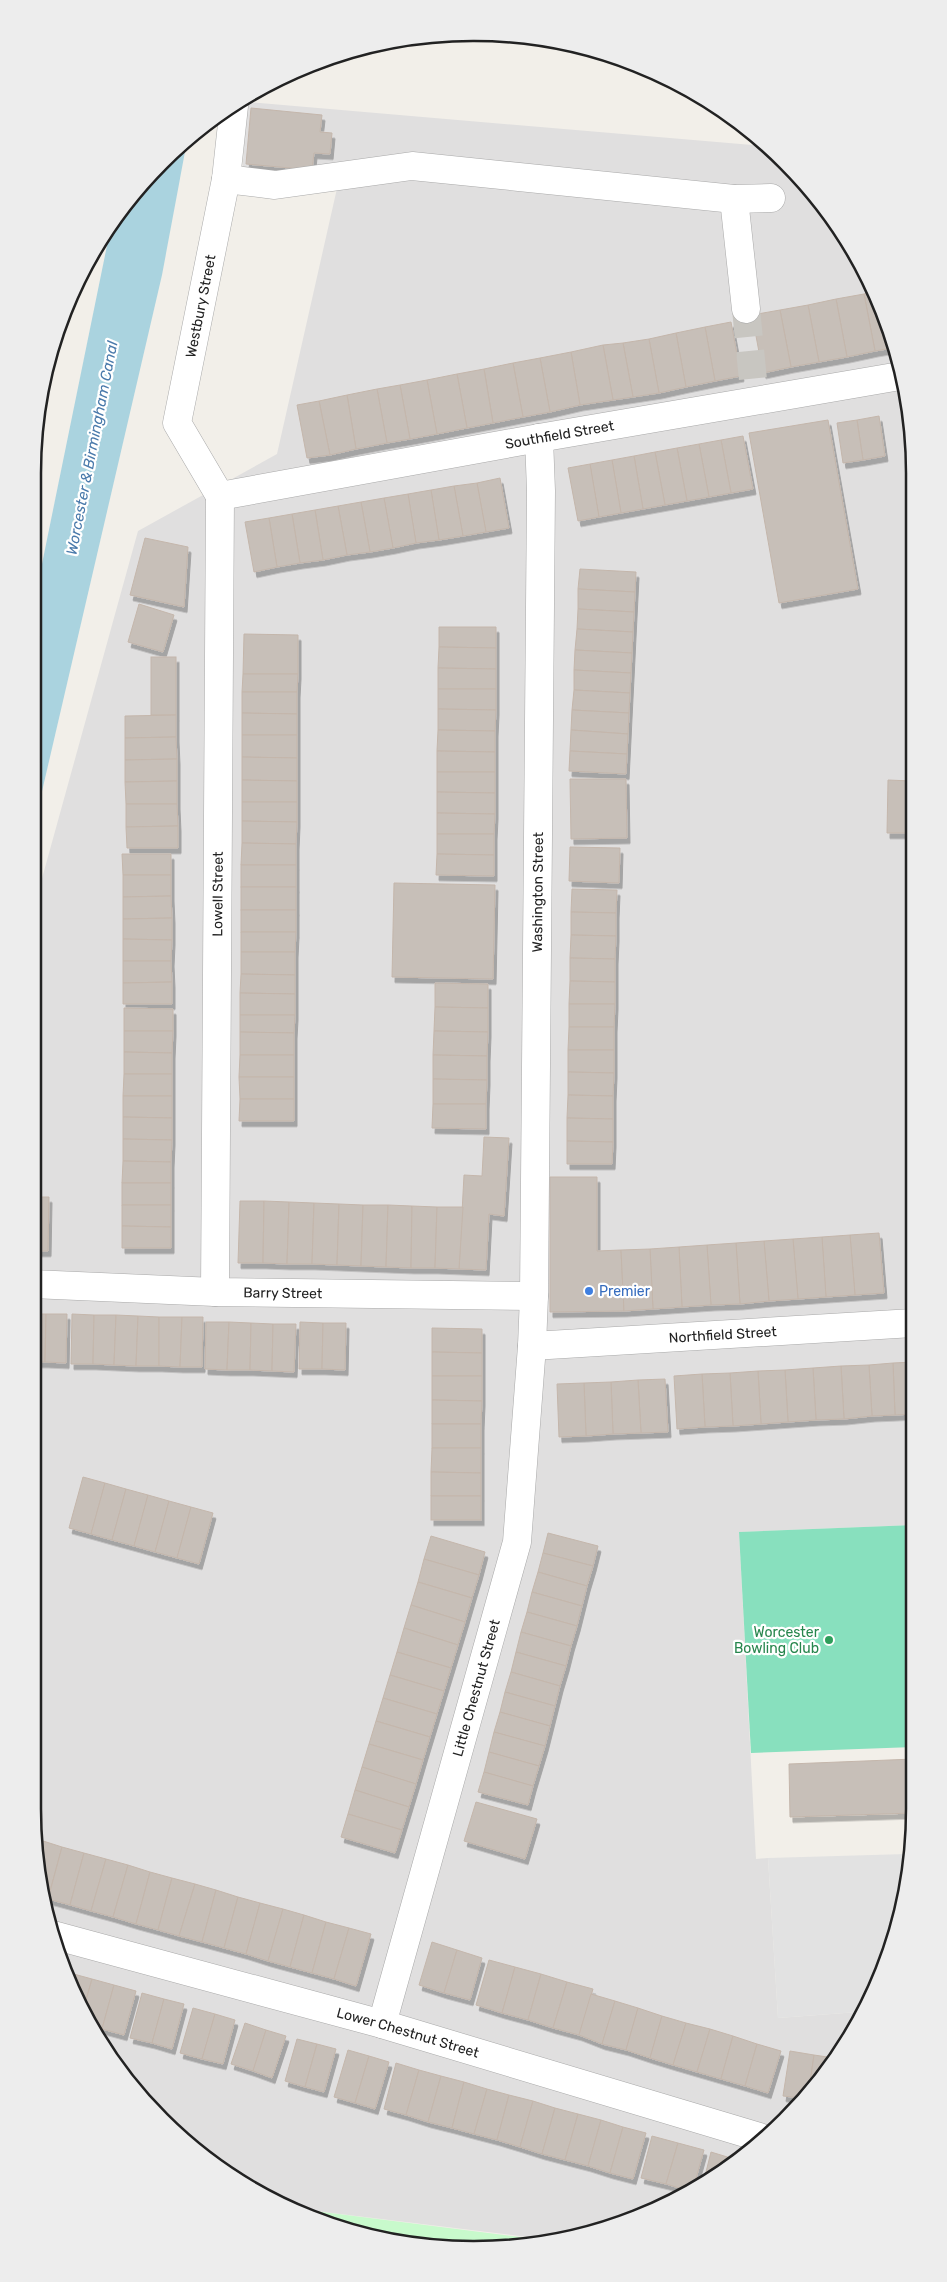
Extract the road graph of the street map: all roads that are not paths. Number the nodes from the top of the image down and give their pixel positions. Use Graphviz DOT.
graph roads {
  1 [pos="233,114"];
  2 [pos="226,179"];
  3 [pos="771,198"];
  4 [pos="734,199"];
  5 [pos="746,309"];
  6 [pos="894,377"];
  7 [pos="539,438"];
  8 [pos="220,496"];
  9 [pos="41,1284"];
  10 [pos="215,1292"];
  11 [pos="534,1296"];
  12 [pos="906,1323"];
  13 [pos="532,1346"];
  14 [pos="61,1937"];
  15 [pos="382,2024"];
  16 [pos="755,2136"];
  1 -- 2 [label="street, Westbury Street"];
  2 -- 4 [label="street"];
  2 -- 8 [label="street, Westbury Street"];
  3 -- 4 [label="street"];
  4 -- 5 [label="street"];
  6 -- 7 [label="street, Southfield Street"];
  7 -- 8 [label="street, Southfield Street"];
  7 -- 11 [label="street, Washington Street"];
  8 -- 10 [label="street, Lowell Street"];
  9 -- 10 [label="street, Barry Street"];
  10 -- 11 [label="street, Barry Street"];
  11 -- 13 [label="street, Washington Street"];
  12 -- 13 [label="street, Northfield Street"];
  13 -- 15 [label="street, Little Chestnut Street"];
  14 -- 15 [label="street, Lower Chestnut Street"];
  15 -- 16 [label="street, Lower Chestnut Street"];
}
